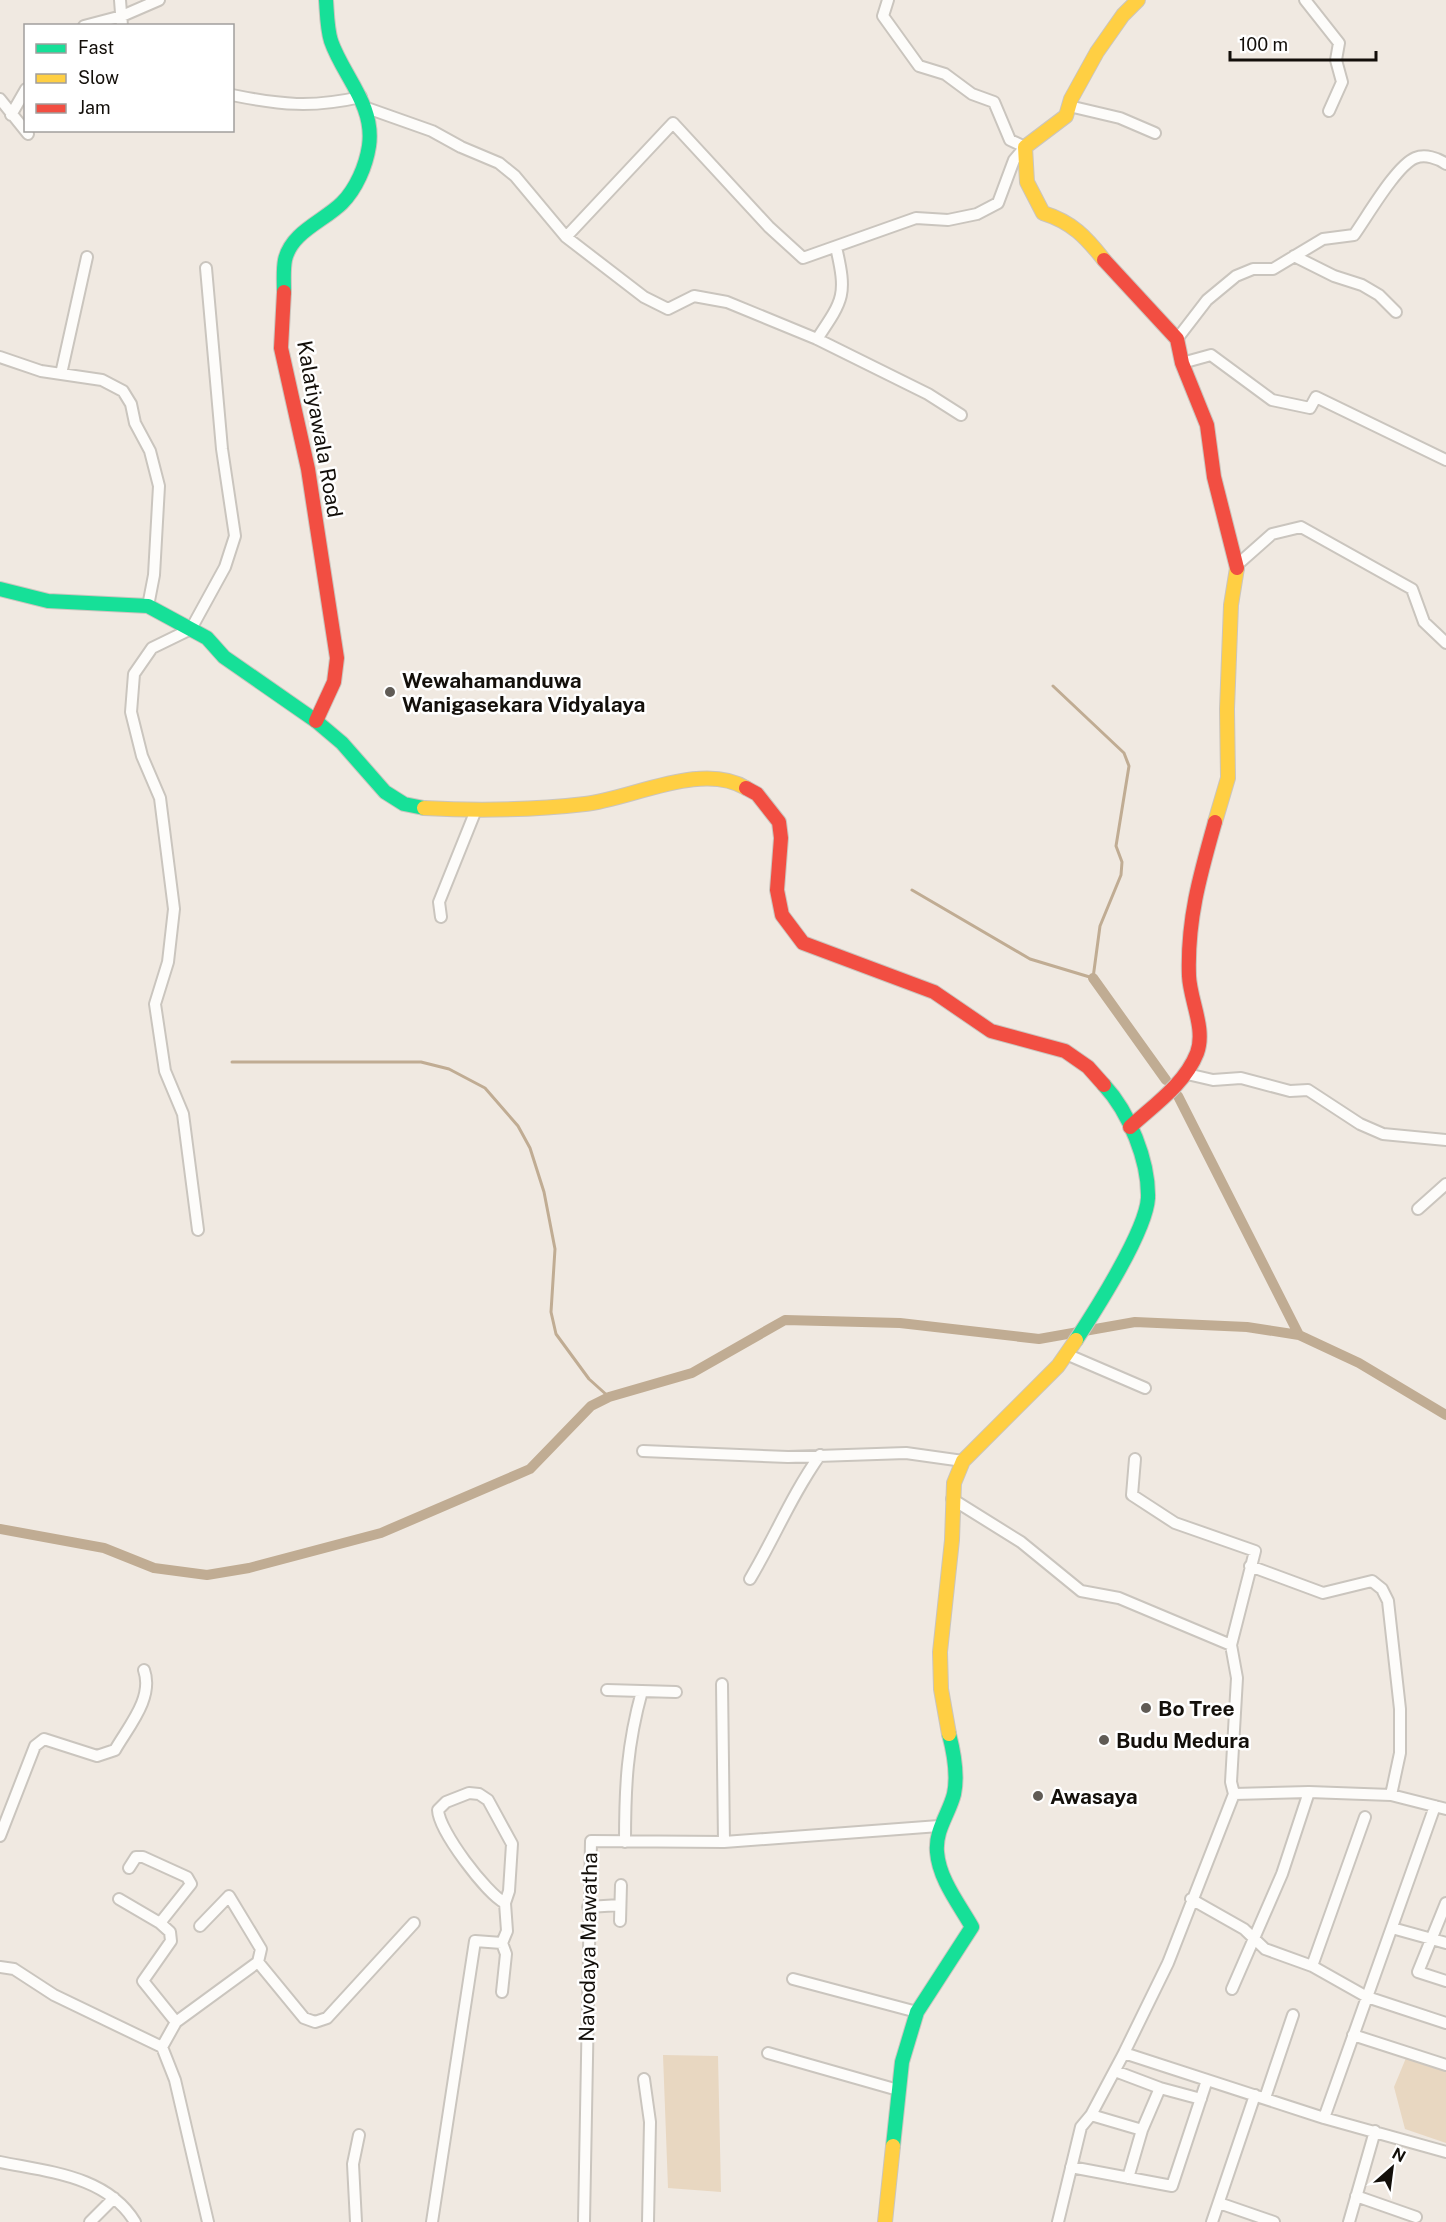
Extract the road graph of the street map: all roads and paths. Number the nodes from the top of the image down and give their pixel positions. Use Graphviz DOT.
graph roads {
  1 [pos="120,0"];
  2 [pos="159,0"];
  3 [pos="326,0"];
  4 [pos="888,0"];
  5 [pos="1138,0"];
  6 [pos="1305,0"];
  7 [pos="122,21"];
  8 [pos="99,24"];
  9 [pos="24,92"];
  10 [pos="234,95"];
  11 [pos="0,99"];
  12 [pos="364,103"];
  13 [pos="1069,106"];
  14 [pos="1329,111"];
  15 [pos="11,115"];
  16 [pos="24,130"];
  17 [pos="1155,133"];
  18 [pos="1025,147"];
  19 [pos="1446,164"];
  20 [pos="566,237"];
  21 [pos="836,247"];
  22 [pos="1294,256"];
  23 [pos="87,257"];
  24 [pos="206,268"];
  25 [pos="1396,312"];
  26 [pos="817,339"];
  27 [pos="1177,339"];
  28 [pos="0,357"];
  29 [pos="1182,363"];
  30 [pos="62,374"];
  31 [pos="961,415"];
  32 [pos="1446,460"];
  33 [pos="1237,565"];
  34 [pos="0,589"];
  35 [pos="148,606"];
  36 [pos="191,629"];
  37 [pos="1446,643"];
  38 [pos="316,721"];
  39 [pos="476,810"];
  40 [pos="441,917"];
  41 [pos="1186,1074"];
  42 [pos="1130,1127"];
  43 [pos="1446,1140"];
  44 [pos="1446,1184"];
  45 [pos="1418,1209"];
  46 [pos="198,1230"];
  47 [pos="1066,1354"];
  48 [pos="1144,1389"];
  49 [pos="643,1451"];
  50 [pos="820,1455"];
  51 [pos="1135,1459"];
  52 [pos="963,1461"];
  53 [pos="952,1498"];
  54 [pos="1250,1566"];
  55 [pos="750,1579"];
  56 [pos="1231,1645"];
  57 [pos="144,1670"];
  58 [pos="722,1684"];
  59 [pos="607,1690"];
  60 [pos="642,1691"];
  61 [pos="676,1692"];
  62 [pos="1309,1792"];
  63 [pos="1234,1794"];
  64 [pos="1391,1796"];
  65 [pos="1435,1806"];
  66 [pos="1446,1809"];
  67 [pos="1365,1817"];
  68 [pos="939,1826"];
  69 [pos="0,1836"];
  70 [pos="625,1842"];
  71 [pos="724,1842"];
  72 [pos="129,1868"];
  73 [pos="621,1885"];
  74 [pos="119,1899"];
  75 [pos="1191,1899"];
  76 [pos="505,1903"];
  77 [pos="1446,1904"];
  78 [pos="620,1905"];
  79 [pos="588,1907"];
  80 [pos="620,1921"];
  81 [pos="160,1923"];
  82 [pos="414,1923"];
  83 [pos="200,1926"];
  84 [pos="1392,1928"];
  85 [pos="1256,1938"];
  86 [pos="1431,1940"];
  87 [pos="502,1943"];
  88 [pos="1446,1943"];
  89 [pos="258,1962"];
  90 [pos="1312,1966"];
  91 [pos="0,1967"];
  92 [pos="794,1979"];
  93 [pos="1446,1981"];
  94 [pos="1232,1989"];
  95 [pos="502,1992"];
  96 [pos="1367,1997"];
  97 [pos="917,2012"];
  98 [pos="1293,2015"];
  99 [pos="176,2022"];
  100 [pos="1446,2023"];
  101 [pos="1353,2035"];
  102 [pos="162,2047"];
  103 [pos="768,2053"];
  104 [pos="1125,2053"];
  105 [pos="1446,2065"];
  106 [pos="1115,2071"];
  107 [pos="644,2079"];
  108 [pos="1207,2080"];
  109 [pos="1160,2088"];
  110 [pos="898,2090"];
  111 [pos="1260,2097"];
  112 [pos="1201,2099"];
  113 [pos="1091,2115"];
  114 [pos="1324,2118"];
  115 [pos="1142,2130"];
  116 [pos="1375,2131"];
  117 [pos="359,2135"];
  118 [pos="1446,2152"];
  119 [pos="0,2162"];
  120 [pos="1071,2167"];
  121 [pos="1128,2178"];
  122 [pos="1356,2196"];
  123 [pos="114,2198"];
  124 [pos="1219,2203"];
  125 [pos="1416,2217"];
  126 [pos="90,2222"];
  127 [pos="135,2222"];
  128 [pos="208,2222"];
  129 [pos="356,2222"];
  130 [pos="432,2222"];
  131 [pos="584,2222"];
  132 [pos="648,2222"];
  133 [pos="885,2222"];
  134 [pos="1058,2222"];
  135 [pos="1212,2222"];
  136 [pos="1274,2222"];
  137 [pos="1348,2222"];
  1 -- 7 [label="street"];
  2 -- 7 [label="street"];
  3 -- 12 [label="street, Kalatiyawala Road"];
  4 -- 18 [label="street"];
  5 -- 13 [label="street"];
  6 -- 14 [label="street"];
  7 -- 8 [label="street"];
  9 -- 15 [label="street"];
  10 -- 12 [label="street"];
  11 -- 15 [label="street"];
  12 -- 20 [label="street"];
  12 -- 38 [label="street, Kalatiyawala Road"];
  13 -- 17 [label="street"];
  13 -- 18 [label="street"];
  15 -- 16 [label="street"];
  18 -- 21 [label="street"];
  18 -- 27 [label="street"];
  19 -- 22 [label="street"];
  20 -- 21 [label="street"];
  20 -- 26 [label="street"];
  21 -- 26 [label="street"];
  22 -- 25 [label="street"];
  22 -- 27 [label="street"];
  23 -- 30 [label="street"];
  24 -- 36 [label="street"];
  26 -- 31 [label="street"];
  27 -- 29 [label="street"];
  28 -- 30 [label="street"];
  29 -- 32 [label="street"];
  29 -- 33 [label="street"];
  30 -- 35 [label="street"];
  33 -- 37 [label="street"];
  33 -- 41 [label="street"];
  34 -- 35 [label="street"];
  35 -- 36 [label="street"];
  36 -- 38 [label="street"];
  36 -- 46 [label="street"];
  38 -- 39 [label="street"];
  39 -- 40 [label="street"];
  39 -- 42 [label="street"];
  41 -- 42 [label="street"];
  41 -- 43 [label="street"];
  42 -- 47 [label="street"];
  44 -- 45 [label="street"];
  47 -- 48 [label="street"];
  47 -- 52 [label="street"];
  49 -- 50 [label="street"];
  50 -- 52 [label="street"];
  50 -- 55 [label="street"];
  51 -- 54 [label="street"];
  52 -- 53 [label="street"];
  53 -- 56 [label="street"];
  53 -- 68 [label="street"];
  54 -- 56 [label="street"];
  54 -- 64 [label="street"];
  56 -- 63 [label="street"];
  57 -- 69 [label="street"];
  58 -- 71 [label="street"];
  59 -- 60 [label="street"];
  60 -- 61 [label="street"];
  60 -- 70 [label="street"];
  62 -- 63 [label="street"];
  62 -- 64 [label="street"];
  62 -- 85 [label="street"];
  63 -- 75 [label="street"];
  64 -- 65 [label="street"];
  65 -- 66 [label="street"];
  65 -- 84 [label="street"];
  67 -- 90 [label="street"];
  68 -- 71 [label="street, Navodaya Mawatha"];
  68 -- 97 [label="street"];
  70 -- 71 [label="street, Navodaya Mawatha"];
  70 -- 79 [label="street, Navodaya Mawatha"];
  72 -- 81 [label="street"];
  73 -- 78 [label="street"];
  74 -- 81 [label="street"];
  75 -- 85 [label="street"];
  75 -- 104 [label="street"];
  76 -- 76 [label="street"];
  76 -- 87 [label="street"];
  77 -- 86 [label="street"];
  78 -- 79 [label="street"];
  78 -- 80 [label="street"];
  79 -- 131 [label="street, Navodaya Mawatha"];
  81 -- 99 [label="street"];
  82 -- 89 [label="street"];
  83 -- 89 [label="street"];
  84 -- 86 [label="street"];
  84 -- 96 [label="street"];
  85 -- 90 [label="street"];
  85 -- 94 [label="street"];
  86 -- 88 [label="street"];
  86 -- 93 [label="street"];
  87 -- 95 [label="street"];
  87 -- 130 [label="street"];
  89 -- 99 [label="street"];
  90 -- 96 [label="street"];
  91 -- 102 [label="street"];
  92 -- 97 [label="street"];
  96 -- 100 [label="street"];
  96 -- 101 [label="street"];
  97 -- 110 [label="street"];
  98 -- 111 [label="street"];
  99 -- 102 [label="street"];
  101 -- 105 [label="street"];
  101 -- 114 [label="street"];
  102 -- 128 [label="street"];
  103 -- 110 [label="street"];
  104 -- 106 [label="street"];
  104 -- 108 [label="street"];
  106 -- 109 [label="street"];
  106 -- 113 [label="street"];
  107 -- 132 [label="street"];
  108 -- 111 [label="street"];
  108 -- 112 [label="street"];
  109 -- 112 [label="street"];
  109 -- 115 [label="street"];
  110 -- 133 [label="street"];
  111 -- 114 [label="street"];
  111 -- 124 [label="street"];
  112 -- 121 [label="street"];
  113 -- 115 [label="street"];
  113 -- 120 [label="street"];
  114 -- 116 [label="street"];
  115 -- 121 [label="street"];
  116 -- 118 [label="street"];
  116 -- 122 [label="street"];
  117 -- 129 [label="street"];
  119 -- 123 [label="street"];
  120 -- 121 [label="street"];
  120 -- 134 [label="street"];
  122 -- 125 [label="street"];
  122 -- 137 [label="street"];
  123 -- 126 [label="street"];
  123 -- 127 [label="street"];
  124 -- 135 [label="street"];
  124 -- 136 [label="street"];
}
